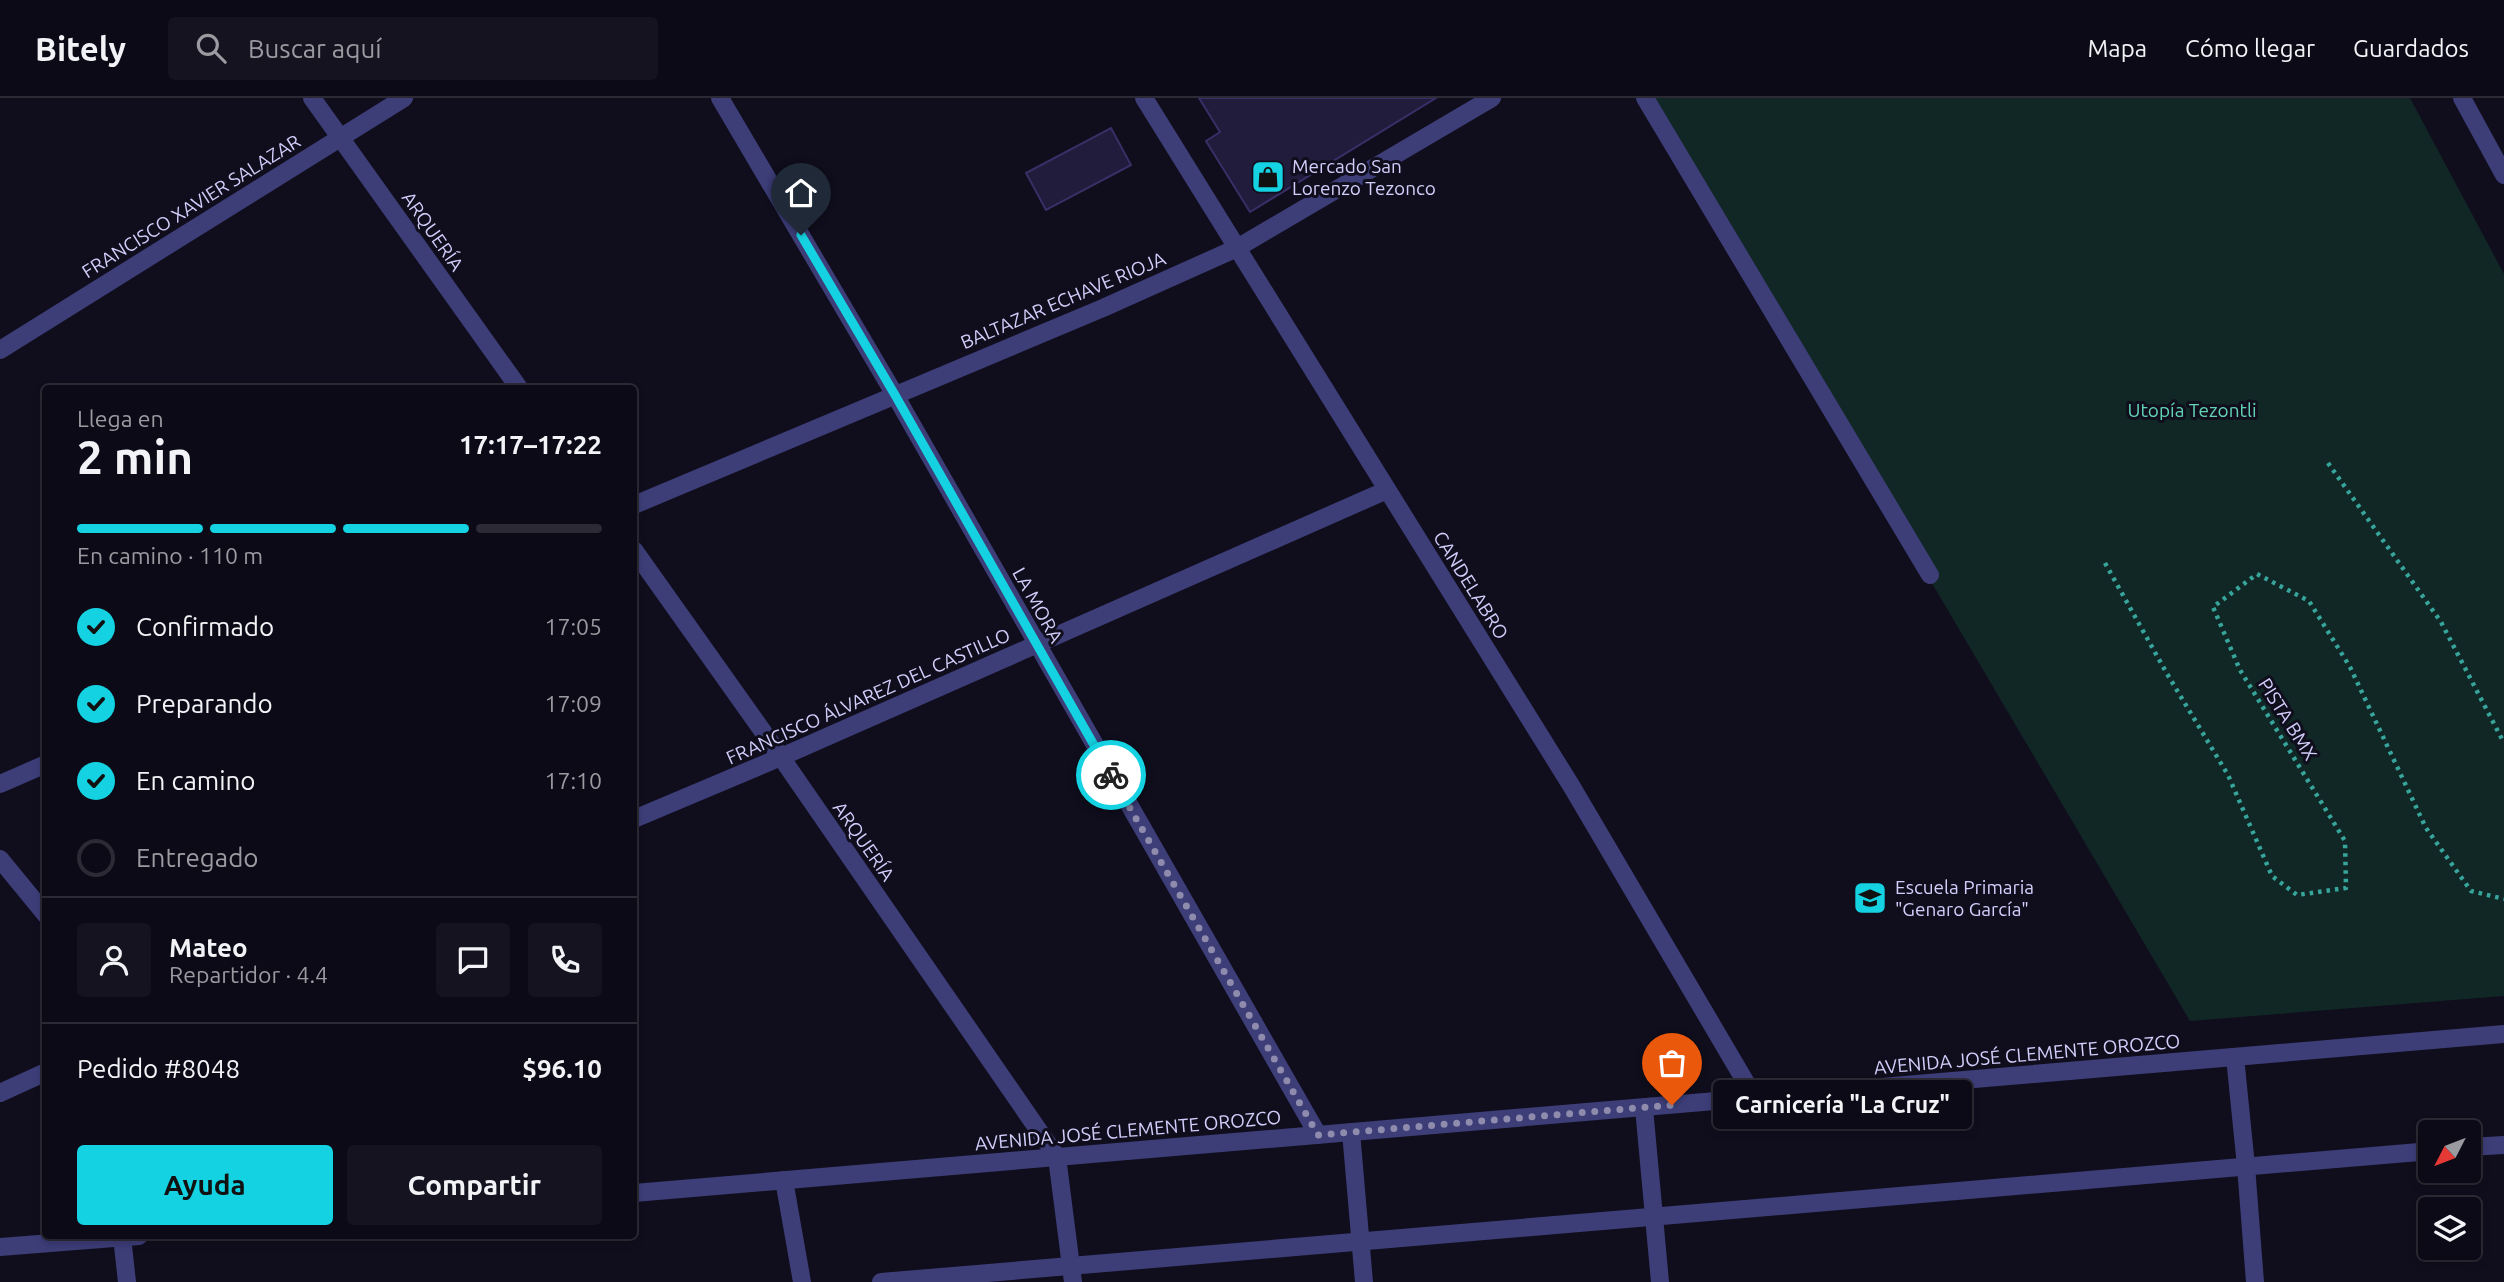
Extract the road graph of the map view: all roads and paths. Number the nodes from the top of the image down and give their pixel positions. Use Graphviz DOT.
graph roads {
  1 [pos="312,98"];
  2 [pos="404,98"];
  3 [pos="720,98"];
  4 [pos="1144,98"];
  5 [pos="1492,98"];
  6 [pos="1645,98"];
  7 [pos="2462,98"];
  8 [pos="341,137"];
  9 [pos="2504,175"];
  10 [pos="1237,248"];
  11 [pos="0,350"];
  12 [pos="517,385"];
  13 [pos="895,395"];
  14 [pos="2328,463"];
  15 [pos="1387,490"];
  16 [pos="637,504"];
  17 [pos="637,554"];
  18 [pos="2105,563"];
  19 [pos="1930,575"];
  20 [pos="1037,645"];
  21 [pos="2504,743"];
  22 [pos="781,757"];
  23 [pos="42,766"];
  24 [pos="0,784"];
  25 [pos="637,818"];
  26 [pos="0,859"];
  27 [pos="2504,899"];
  28 [pos="42,910"];
  29 [pos="2504,1034"];
  30 [pos="2235,1057"];
  31 [pos="42,1074"];
  32 [pos="0,1093"];
  33 [pos="1755,1098"];
  34 [pos="1644,1108"];
  35 [pos="1351,1132"];
  36 [pos="1318,1135"];
  37 [pos="2504,1144"];
  38 [pos="2482,1146"];
  39 [pos="2418,1152"];
  40 [pos="1057,1157"];
  41 [pos="2246,1166"];
  42 [pos="784,1180"];
  43 [pos="637,1193"];
  44 [pos="1656,1216"];
  45 [pos="98,1239"];
  46 [pos="131,1239"];
  47 [pos="1360,1243"];
  48 [pos="0,1248"];
  49 [pos="1072,1274"];
  50 [pos="127,1282"];
  51 [pos="803,1282"];
  52 [pos="881,1282"];
  53 [pos="1364,1282"];
  54 [pos="1660,1282"];
  55 [pos="2255,1282"];
  1 -- 8 [label="street, ARQUERÍA"];
  2 -- 8 [label="street, FRANCISCO XAVIER SALAZAR"];
  3 -- 13 [label="street, LA MORA"];
  4 -- 10 [label="street, CANDELABRO"];
  5 -- 10 [label="street, BALTAZAR ECHAVE RIOJA"];
  6 -- 19 [label="street"];
  7 -- 9 [label="street"];
  8 -- 11 [label="street, FRANCISCO XAVIER SALAZAR"];
  8 -- 12 [label="street, ARQUERÍA"];
  10 -- 13 [label="street, BALTAZAR ECHAVE RIOJA"];
  10 -- 15 [label="street, CANDELABRO"];
  13 -- 16 [label="street, BALTAZAR ECHAVE RIOJA"];
  13 -- 20 [label="street, LA MORA"];
  14 -- 21 [label="path"];
  15 -- 20 [label="street, FRANCISCO ÁLVAREZ DEL CASTILLO"];
  15 -- 33 [label="street, CANDELABRO"];
  17 -- 22 [label="street, ARQUERÍA"];
  18 -- 27 [label="path, PISTA BMX"];
  20 -- 22 [label="street, FRANCISCO ÁLVAREZ DEL CASTILLO"];
  20 -- 36 [label="street, LA MORA"];
  22 -- 25 [label="street, FRANCISCO ÁLVAREZ DEL CASTILLO"];
  22 -- 40 [label="street, ARQUERÍA"];
  23 -- 24 [label="street"];
  26 -- 28 [label="street"];
  29 -- 30 [label="street, AVENIDA JOSÉ CLEMENTE OROZCO"];
  30 -- 33 [label="street, AVENIDA JOSÉ CLEMENTE OROZCO"];
  30 -- 41 [label="street"];
  31 -- 32 [label="street"];
  33 -- 34 [label="street, AVENIDA JOSÉ CLEMENTE OROZCO"];
  34 -- 35 [label="street, AVENIDA JOSÉ CLEMENTE OROZCO"];
  34 -- 44 [label="street"];
  35 -- 36 [label="street, AVENIDA JOSÉ CLEMENTE OROZCO"];
  35 -- 47 [label="street"];
  36 -- 40 [label="street, AVENIDA JOSÉ CLEMENTE OROZCO"];
  37 -- 38 [label="street"];
  39 -- 41 [label="street"];
  40 -- 42 [label="street, AVENIDA JOSÉ CLEMENTE OROZCO"];
  40 -- 49 [label="street"];
  41 -- 44 [label="street"];
  41 -- 55 [label="street"];
  42 -- 43 [label="street, AVENIDA JOSÉ CLEMENTE OROZCO"];
  42 -- 51 [label="street"];
  44 -- 47 [label="street"];
  44 -- 54 [label="street"];
  45 -- 48 [label="street"];
  46 -- 50 [label="street"];
  47 -- 49 [label="street"];
  47 -- 53 [label="street"];
  49 -- 52 [label="street"];
}
